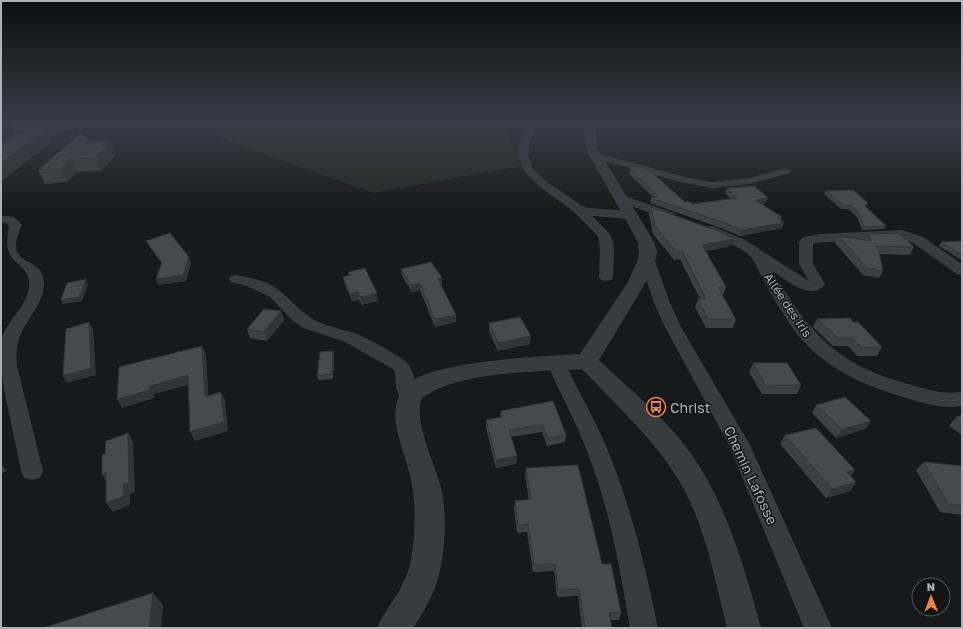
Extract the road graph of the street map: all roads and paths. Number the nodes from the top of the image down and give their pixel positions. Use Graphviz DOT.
graph roads {
  1 [pos="522,152"];
  2 [pos="594,152"];
  3 [pos="597,156"];
  4 [pos="786,171"];
  5 [pos="622,199"];
  6 [pos="578,209"];
  7 [pos="630,215"];
  8 [pos="1,219"];
  9 [pos="681,219"];
  10 [pos="703,227"];
  11 [pos="754,252"];
  12 [pos="648,259"];
  13 [pos="962,271"];
  14 [pos="606,277"];
  15 [pos="236,279"];
  16 [pos="587,361"];
  17 [pos="556,363"];
  18 [pos="409,397"];
  19 [pos="962,399"];
  20 [pos="32,471"];
  21 [pos="394,628"];
  22 [pos="644,628"];
  23 [pos="744,628"];
  24 [pos="818,628"];
  1 -- 6 [label="street"];
  2 -- 3 [label="street"];
  3 -- 4 [label="street"];
  3 -- 5 [label="street"];
  5 -- 7 [label="street"];
  5 -- 9 [label="street"];
  6 -- 7 [label="street"];
  6 -- 14 [label="street"];
  7 -- 12 [label="street"];
  8 -- 20 [label="street"];
  10 -- 11 [label="street, Allée des Iris"];
  11 -- 13 [label="street, Allée des Iris"];
  11 -- 19 [label="street, Allée des Iris"];
  12 -- 16 [label="street"];
  12 -- 24 [label="street, Chemin Lafosse"];
  15 -- 18 [label="street"];
  16 -- 17 [label="street"];
  16 -- 23 [label="street"];
  17 -- 18 [label="street"];
  17 -- 22 [label="street"];
  18 -- 21 [label="street"];
}
